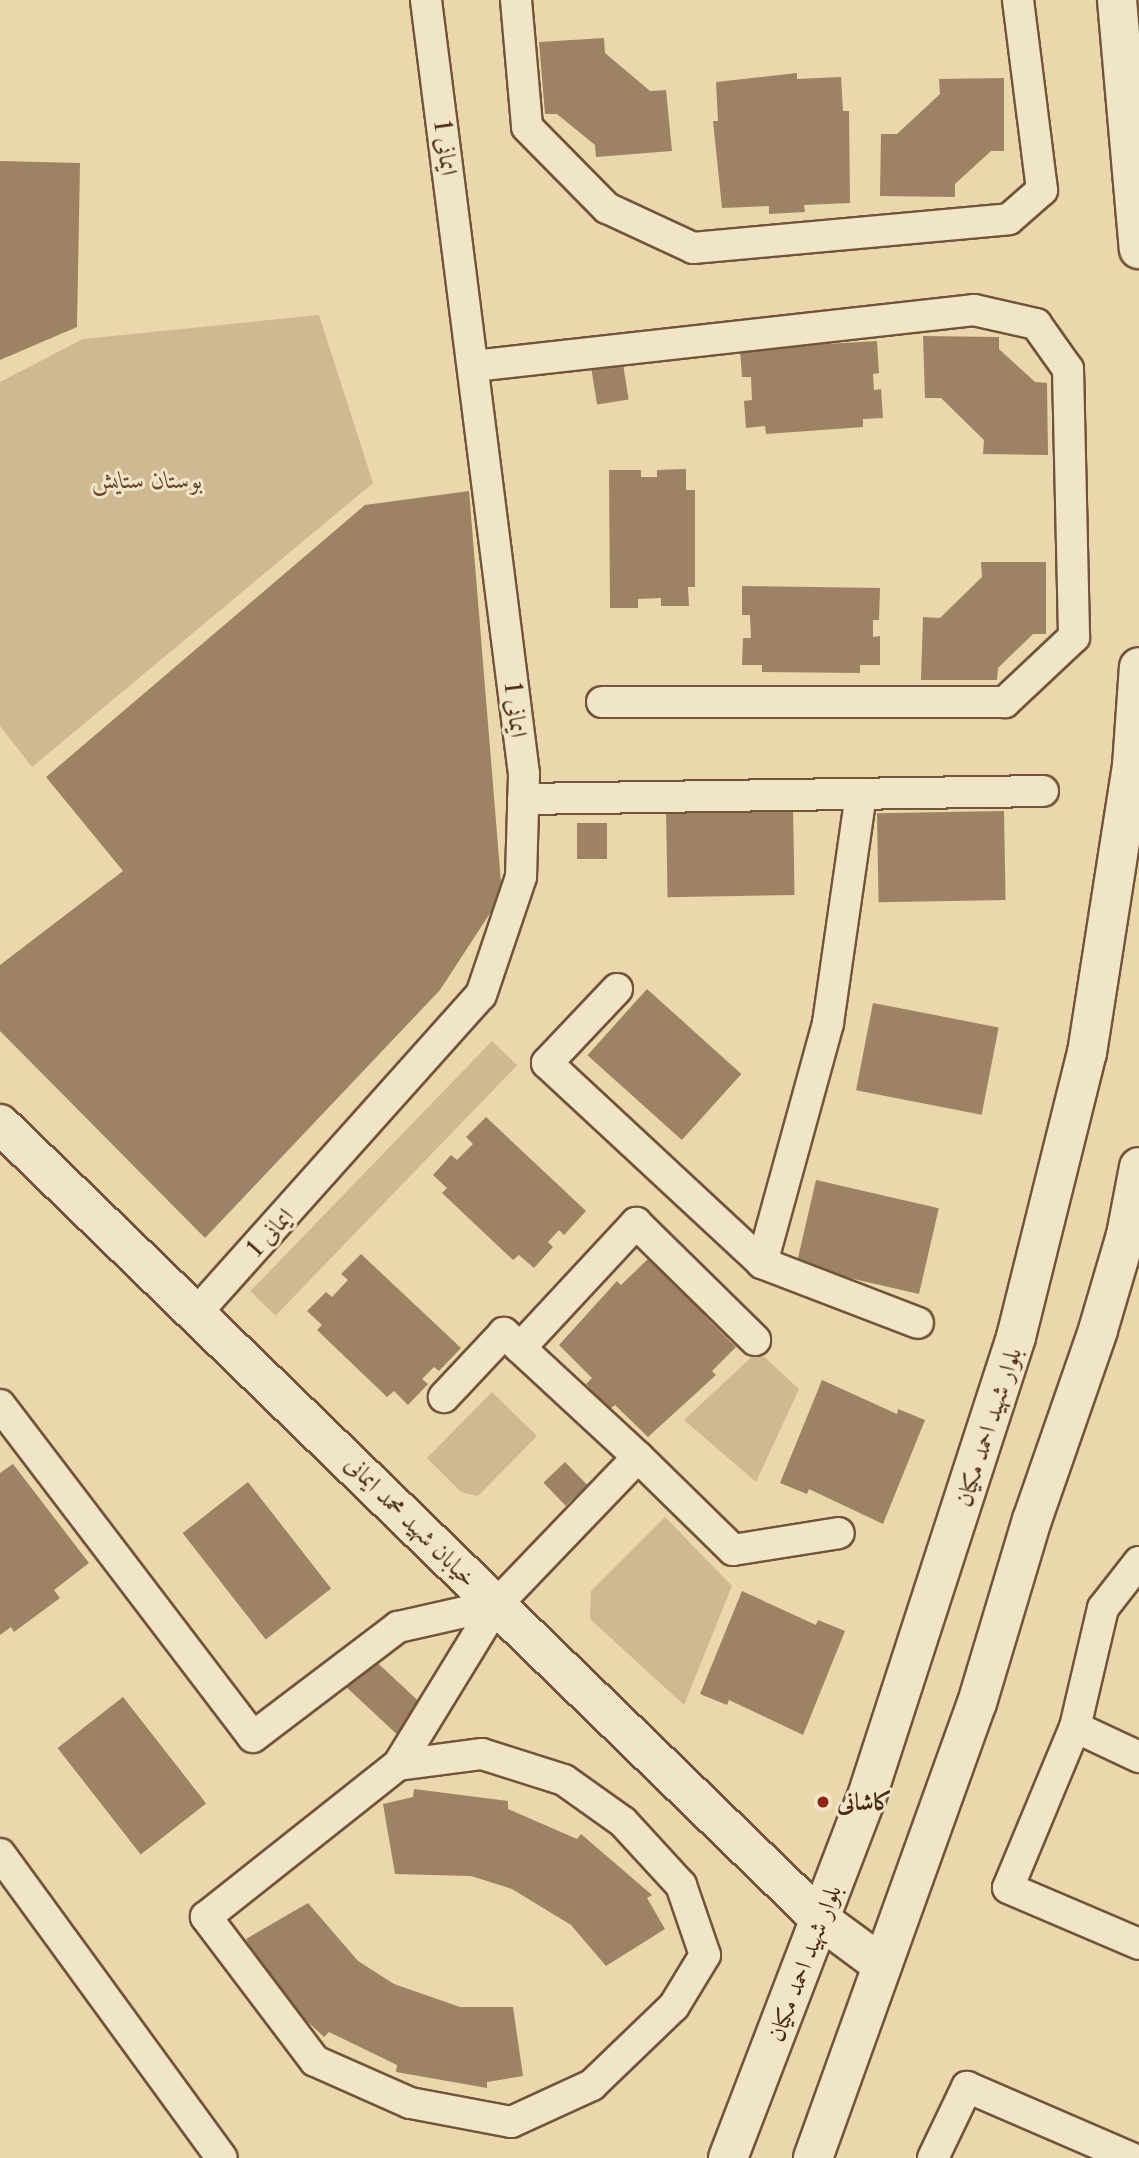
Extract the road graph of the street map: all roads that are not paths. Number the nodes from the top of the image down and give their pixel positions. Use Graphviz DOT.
graph roads {
  1 [pos="426,0"];
  2 [pos="516,0"];
  3 [pos="1018,0"];
  4 [pos="1117,0"];
  5 [pos="1139,248"];
  6 [pos="474,366"];
  7 [pos="1139,667"];
  8 [pos="602,702"];
  9 [pos="1042,791"];
  10 [pos="861,794"];
  11 [pos="523,799"];
  12 [pos="617,989"];
  13 [pos="0,1124"];
  14 [pos="1139,1167"];
  15 [pos="762,1263"];
  16 [pos="198,1311"];
  17 [pos="918,1323"];
  18 [pos="755,1340"];
  19 [pos="520,1348"];
  20 [pos="444,1397"];
  21 [pos="3,1415"];
  22 [pos="638,1457"];
  23 [pos="839,1533"];
  24 [pos="1139,1562"];
  25 [pos="496,1605"];
  26 [pos="1074,1727"];
  27 [pos="1139,1757"];
  28 [pos="398,1765"];
  29 [pos="0,1854"];
  30 [pos="821,1920"];
  31 [pos="1139,1944"];
  32 [pos="882,1965"];
  33 [pos="222,2158"];
  34 [pos="727,2158"];
  35 [pos="813,2158"];
  36 [pos="933,2158"];
  37 [pos="1131,2158"];
  1 -- 6 [label="street, ایمانی 1"];
  2 -- 3 [label="street"];
  4 -- 5 [label="main road"];
  6 -- 8 [label="street"];
  6 -- 11 [label="street, ایمانی 1"];
  7 -- 30 [label="main road, بلوار شهید احمد مکیان"];
  9 -- 10 [label="street"];
  10 -- 11 [label="street"];
  10 -- 15 [label="street"];
  11 -- 16 [label="street, ایمانی 1"];
  12 -- 15 [label="street"];
  13 -- 16 [label="main road, خیابان شهید محمد ایمانی"];
  14 -- 32 [label="main road"];
  15 -- 17 [label="street"];
  16 -- 25 [label="main road, خیابان شهید محمد ایمانی"];
  18 -- 19 [label="street"];
  19 -- 20 [label="street"];
  19 -- 22 [label="street"];
  21 -- 25 [label="street"];
  22 -- 23 [label="street"];
  22 -- 25 [label="street"];
  24 -- 26 [label="street"];
  25 -- 28 [label="street"];
  25 -- 30 [label="main road, خیابان شهید محمد ایمانی"];
  26 -- 27 [label="street"];
  26 -- 31 [label="street"];
  28 -- 28 [label="street"];
  29 -- 33 [label="street"];
  30 -- 32 [label="main road, خیابان شهید محمد ایمانی"];
  30 -- 34 [label="main road, بلوار شهید احمد مکیان"];
  32 -- 35 [label="main road"];
  36 -- 37 [label="street"];
}
